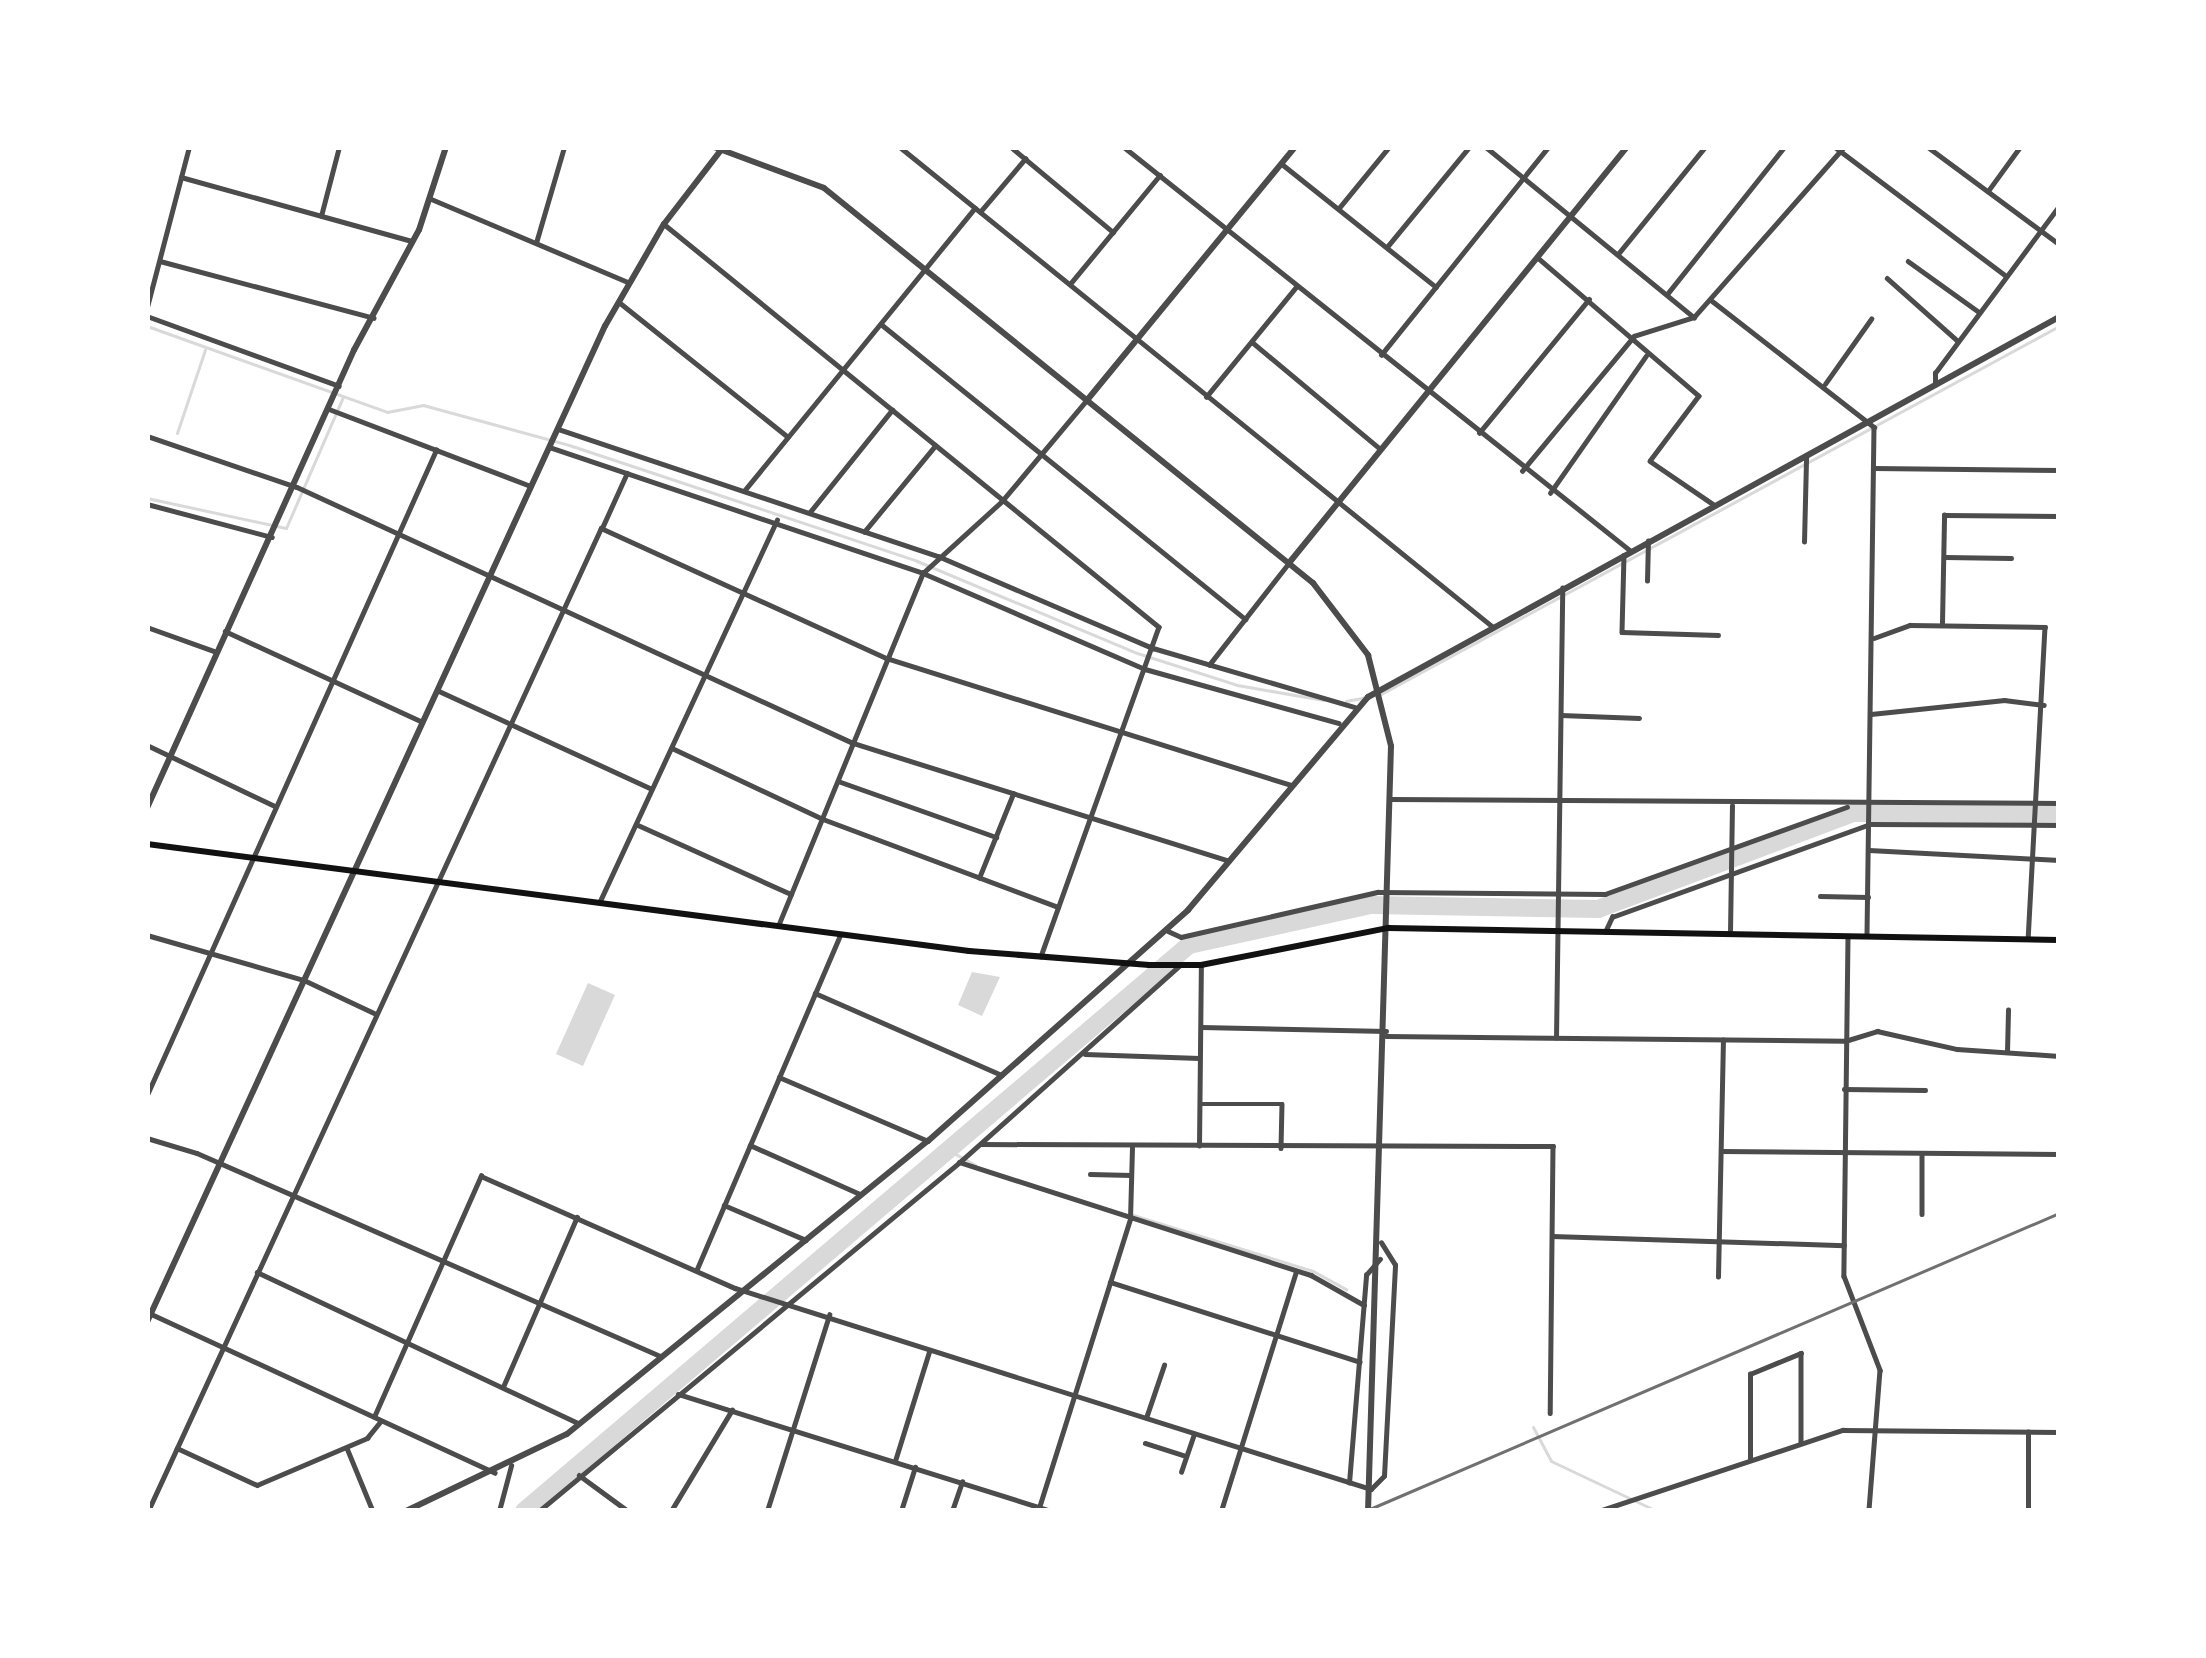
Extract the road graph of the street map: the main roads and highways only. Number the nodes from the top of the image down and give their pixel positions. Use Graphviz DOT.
graph roads {
  1 [pos="147,844"];
  2 [pos="2059,940"];
  1 -- 2 [label="main road"];
}
